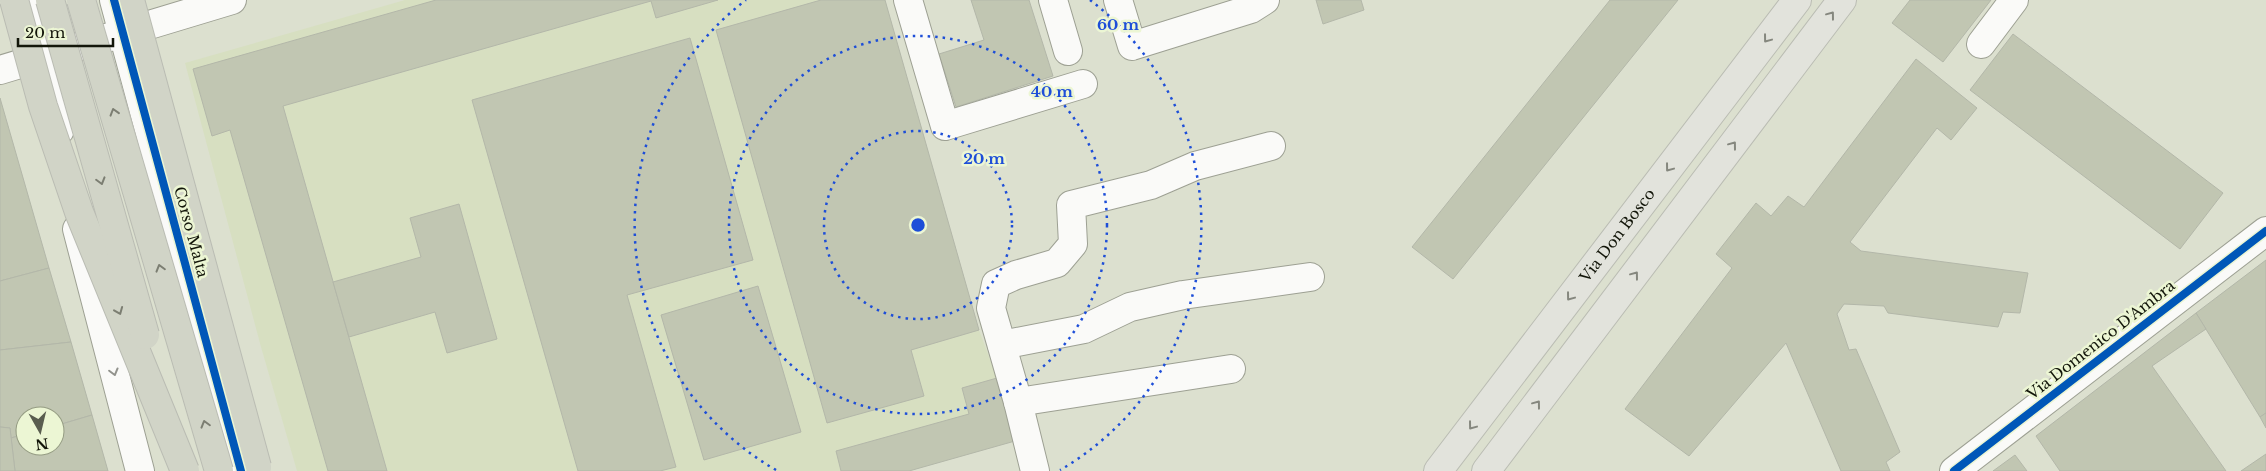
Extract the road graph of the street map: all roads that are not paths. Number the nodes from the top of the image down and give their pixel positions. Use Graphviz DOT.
graph roads {
  1 [pos="14,0"];
  2 [pos="31,0"];
  3 [pos="50,0"];
  4 [pos="81,0"];
  5 [pos="114,0"];
  6 [pos="130,0"];
  7 [pos="232,0"];
  8 [pos="908,0"];
  9 [pos="1053,0"];
  10 [pos="1118,0"];
  11 [pos="1265,0"];
  12 [pos="1797,0"];
  13 [pos="1842,0"];
  14 [pos="2014,0"];
  15 [pos="123,32"];
  16 [pos="1981,44"];
  17 [pos="1068,51"];
  18 [pos="48,56"];
  19 [pos="0,70"];
  20 [pos="1083,84"];
  21 [pos="1271,146"];
  22 [pos="2266,231"];
  23 [pos="1310,277"];
  24 [pos="1002,345"];
  25 [pos="1231,369"];
  26 [pos="1018,402"];
  27 [pos="249,469"];
  28 [pos="140,471"];
  29 [pos="186,471"];
  30 [pos="219,471"];
  31 [pos="1035,471"];
  32 [pos="1438,471"];
  33 [pos="1486,471"];
  34 [pos="1954,471"];
  1 -- 29 [label="highway, one-way, bridge"];
  2 -- 18 [label="street"];
  3 -- 29 [label="highway, one-way, bridge"];
  30 -- 4 [label="highway, one-way, bridge"];
  5 -- 15 [label="street, Corso Malta"];
  6 -- 27 [label="highway, bridge"];
  7 -- 15 [label="street"];
  8 -- 20 [label="street"];
  9 -- 17 [label="street"];
  10 -- 11 [label="street"];
  12 -- 32 [label="main road, Via Don Bosco, one-way"];
  33 -- 13 [label="main road, one-way"];
  14 -- 16 [label="street"];
  15 -- 18 [label="street"];
  15 -- 27 [label="street, Corso Malta"];
  18 -- 19 [label="street"];
  18 -- 28 [label="street, one-way"];
  21 -- 24 [label="street"];
  22 -- 34 [label="street, Via Domenico D'Ambra"];
  23 -- 24 [label="street"];
  24 -- 26 [label="street"];
  25 -- 26 [label="street"];
  26 -- 31 [label="street"];
}
